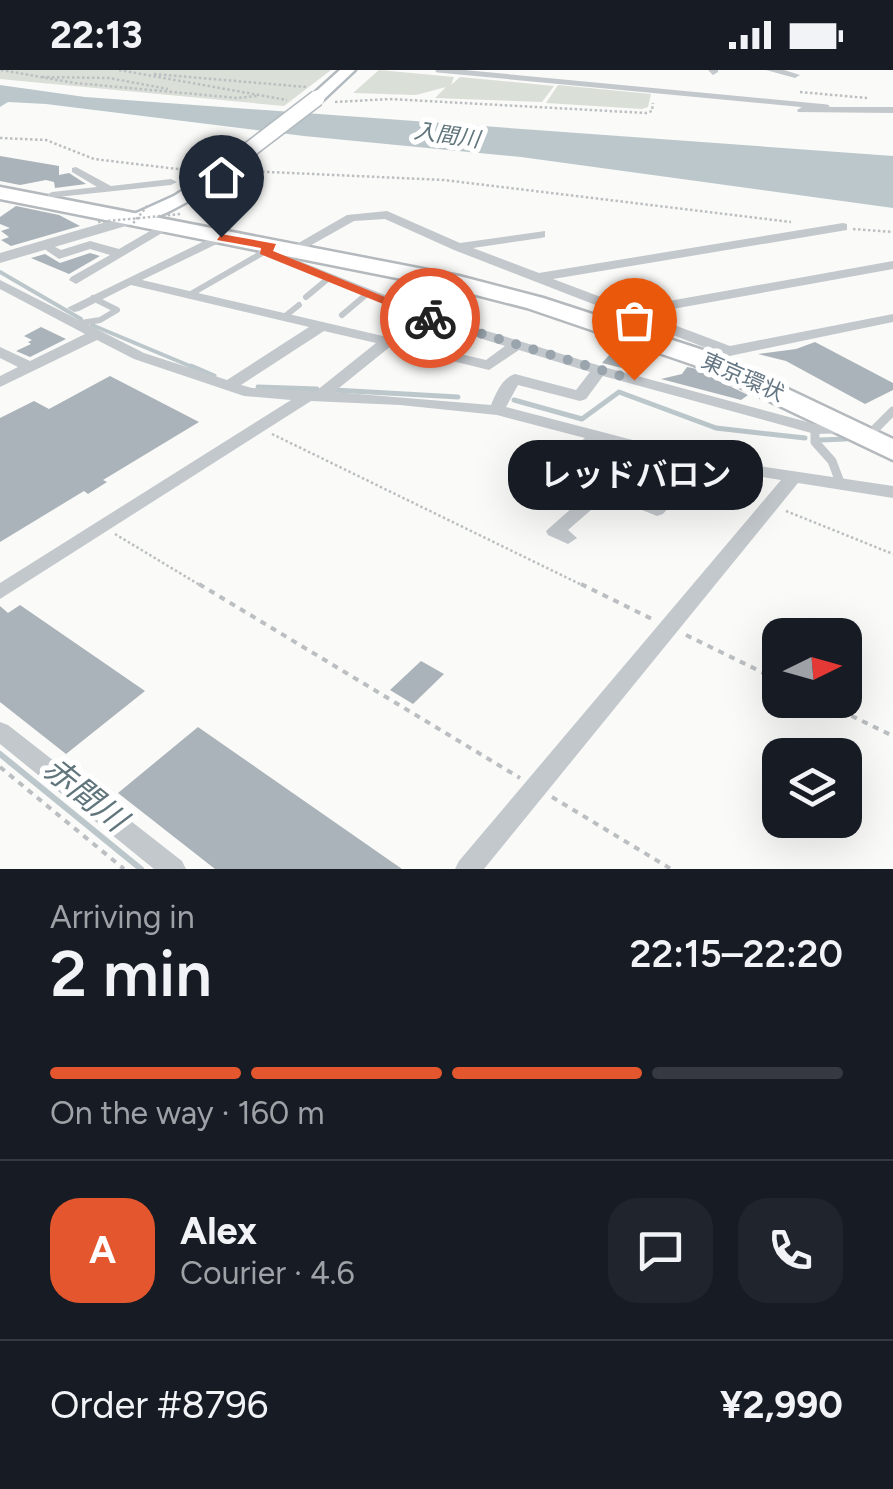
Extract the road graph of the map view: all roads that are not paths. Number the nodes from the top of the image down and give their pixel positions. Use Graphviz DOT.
graph roads {
  1 [pos="348,70"];
  2 [pos="438,70"];
  3 [pos="770,70"];
  4 [pos="795,75"];
  5 [pos="828,107"];
  6 [pos="802,110"];
  7 [pos="893,110"];
  8 [pos="76,170"];
  9 [pos="171,182"];
  10 [pos="110,189"];
  11 [pos="4,192"];
  12 [pos="52,196"];
  13 [pos="148,218"];
  14 [pos="843,228"];
  15 [pos="541,234"];
  16 [pos="221,237"];
  17 [pos="301,245"];
  18 [pos="46,246"];
  19 [pos="458,247"];
  20 [pos="268,249"];
  21 [pos="121,254"];
  22 [pos="0,258"];
  23 [pos="893,265"];
  24 [pos="330,278"];
  25 [pos="539,278"];
  26 [pos="76,280"];
  27 [pos="130,281"];
  28 [pos="0,284"];
  29 [pos="368,293"];
  30 [pos="189,295"];
  31 [pos="306,297"];
  32 [pos="94,298"];
  33 [pos="299,305"];
  34 [pos="628,313"];
  35 [pos="342,315"];
  36 [pos="74,316"];
  37 [pos="284,317"];
  38 [pos="893,318"];
  39 [pos="320,326"];
  40 [pos="95,336"];
  41 [pos="387,342"];
  42 [pos="516,346"];
  43 [pos="0,352"];
  44 [pos="721,352"];
  45 [pos="30,367"];
  46 [pos="598,370"];
  47 [pos="0,382"];
  48 [pos="228,386"];
  49 [pos="311,397"];
  50 [pos="497,410"];
  51 [pos="879,426"];
  52 [pos="815,429"];
  53 [pos="598,436"];
  54 [pos="893,451"];
  55 [pos="698,462"];
  56 [pos="792,478"];
  57 [pos="841,485"];
  58 [pos="604,488"];
  59 [pos="893,492"];
  60 [pos="568,538"];
  61 [pos="0,592"];
  62 [pos="0,731"];
  63 [pos="173,869"];
  64 [pos="468,869"];
  1 -- 13 [label="main road, bridge"];
  2 -- 5 [label="lane"];
  3 -- 4 [label="street"];
  5 -- 6 [label="street"];
  5 -- 7 [label="street"];
  8 -- 10 [label="street"];
  9 -- 10 [label="street"];
  10 -- 12 [label="street"];
  11 -- 12 [label="highway, 東京環状"];
  11 -- 13 [label="highway, 東京環状"];
  12 -- 13 [label="highway, 東京環状"];
  13 -- 16 [label="highway, 東京環状"];
  13 -- 17 [label="highway, 東京環状"];
  13 -- 18 [label="street"];
  13 -- 21 [label="street"];
  14 -- 25 [label="street"];
  15 -- 19 [label="street"];
  16 -- 20 [label="highway, 東京環状"];
  16 -- 27 [label="street"];
  17 -- 19 [label="street"];
  17 -- 44 [label="highway, 東京環状"];
  18 -- 21 [label="street"];
  18 -- 22 [label="street"];
  19 -- 25 [label="street"];
  20 -- 24 [label="street"];
  20 -- 30 [label="lane"];
  20 -- 51 [label="highway, 東京環状"];
  21 -- 26 [label="street"];
  23 -- 34 [label="street"];
  24 -- 29 [label="street"];
  24 -- 31 [label="lane"];
  25 -- 34 [label="street"];
  27 -- 30 [label="street"];
  27 -- 32 [label="street"];
  28 -- 36 [label="street"];
  29 -- 35 [label="lane"];
  29 -- 42 [label="street"];
  30 -- 37 [label="street"];
  32 -- 36 [label="street"];
  32 -- 36 [label="lane"];
  33 -- 37 [label="lane"];
  34 -- 44 [label="street"];
  36 -- 40 [label="street"];
  37 -- 39 [label="street"];
  38 -- 44 [label="street"];
  39 -- 41 [label="street"];
  39 -- 48 [label="street"];
  40 -- 45 [label="street"];
  40 -- 48 [label="street"];
  41 -- 42 [label="street"];
  41 -- 49 [label="street"];
  42 -- 46 [label="street"];
  43 -- 45 [label="street"];
  44 -- 51 [label="highway, 東京環状"];
  45 -- 47 [label="street"];
  46 -- 50 [label="street"];
  46 -- 52 [label="street"];
  48 -- 49 [label="street"];
  49 -- 50 [label="street"];
  49 -- 61 [label="street"];
  50 -- 53 [label="street"];
  51 -- 52 [label="street"];
  51 -- 54 [label="highway, 東京環状"];
  52 -- 57 [label="lane"];
  53 -- 55 [label="street"];
  53 -- 58 [label="street"];
  55 -- 56 [label="street"];
  55 -- 58 [label="street"];
  56 -- 57 [label="street"];
  56 -- 64 [label="street"];
  57 -- 59 [label="street"];
  58 -- 60 [label="street"];
  62 -- 63 [label="street"];
}
